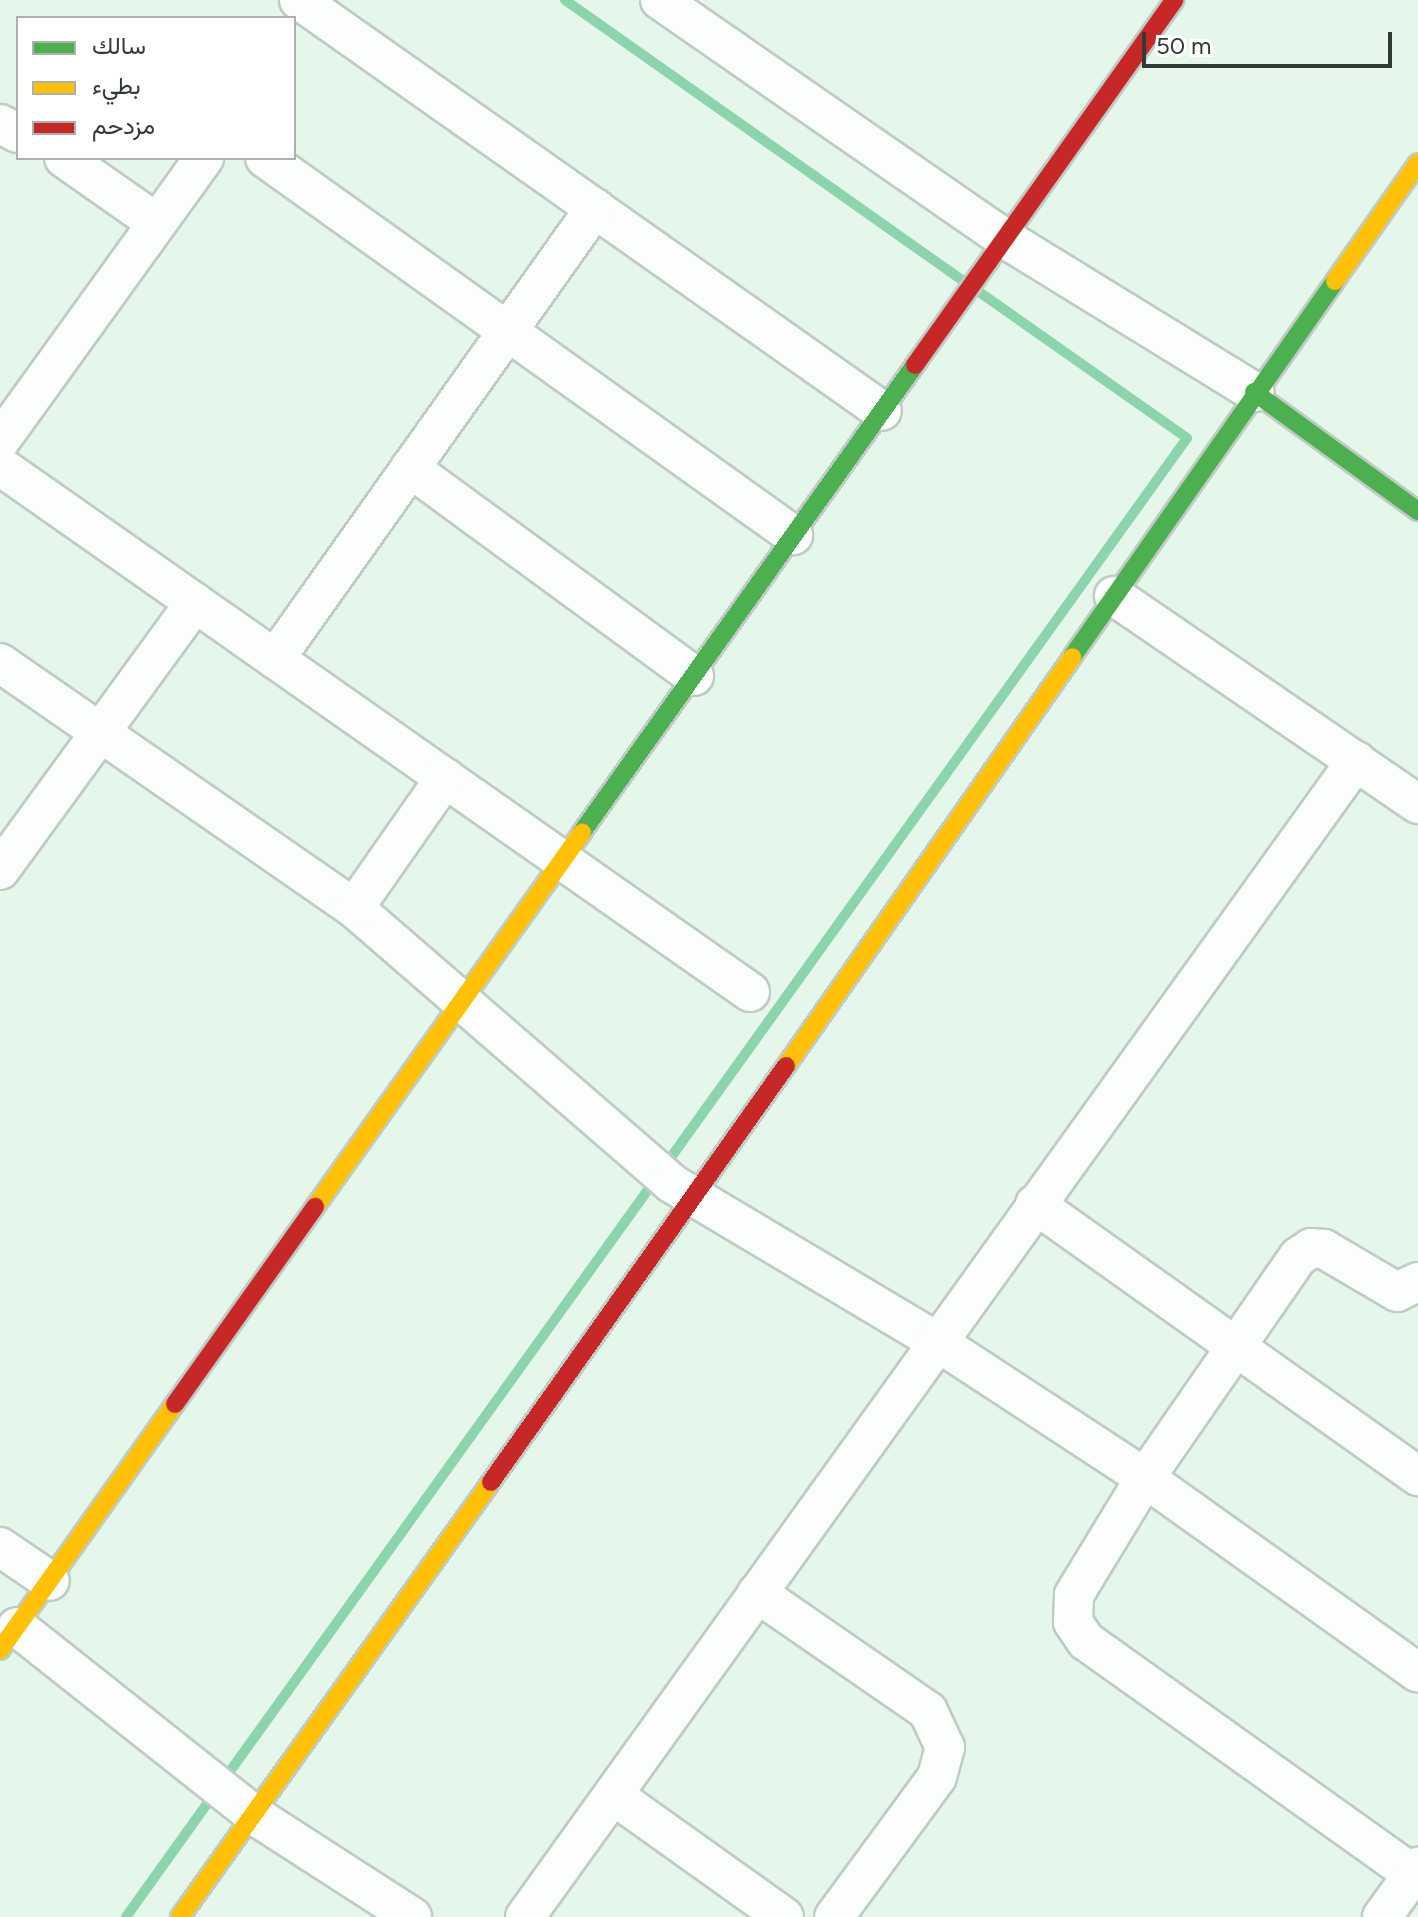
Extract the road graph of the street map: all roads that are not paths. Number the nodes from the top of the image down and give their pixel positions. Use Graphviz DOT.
graph roads {
  1 [pos="660,0"];
  2 [pos="1174,0"];
  3 [pos="305,10"];
  4 [pos="67,160"];
  5 [pos="203,160"];
  6 [pos="268,160"];
  7 [pos="1418,163"];
  8 [pos="595,208"];
  9 [pos="157,223"];
  10 [pos="1004,238"];
  11 [pos="508,331"];
  12 [pos="1254,392"];
  13 [pos="882,411"];
  14 [pos="0,441"];
  15 [pos="0,466"];
  16 [pos="410,468"];
  17 [pos="1418,511"];
  18 [pos="793,535"];
  19 [pos="1114,596"];
  20 [pos="195,603"];
  21 [pos="275,659"];
  22 [pos="0,663"];
  23 [pos="694,676"];
  24 [pos="100,732"];
  25 [pos="1356,761"];
  26 [pos="445,778"];
  27 [pos="1418,804"];
  28 [pos="562,861"];
  29 [pos="0,870"];
  30 [pos="354,908"];
  31 [pos="750,992"];
  32 [pos="459,1002"];
  33 [pos="693,1198"];
  34 [pos="1035,1204"];
  35 [pos="1418,1282"];
  36 [pos="936,1341"];
  37 [pos="1236,1347"];
  38 [pos="1418,1476"];
  39 [pos="1145,1478"];
  40 [pos="0,1547"];
  41 [pos="50,1581"];
  42 [pos="757,1593"];
  43 [pos="8,1639"];
  44 [pos="1418,1673"];
  45 [pos="613,1795"];
  46 [pos="254,1815"];
  47 [pos="1416,1873"];
  48 [pos="180,1917"];
  49 [pos="412,1917"];
  50 [pos="525,1917"];
  51 [pos="784,1917"];
  52 [pos="834,1917"];
  53 [pos="1382,1917"];
  1 -- 10 [label="street"];
  2 -- 10 [label="street"];
  3 -- 8 [label="street"];
  4 -- 9 [label="street"];
  5 -- 9 [label="street"];
  6 -- 11 [label="street"];
  7 -- 12 [label="street"];
  8 -- 11 [label="street"];
  8 -- 13 [label="street"];
  9 -- 14 [label="street"];
  10 -- 12 [label="street"];
  10 -- 13 [label="street"];
  11 -- 16 [label="street"];
  11 -- 18 [label="street"];
  12 -- 17 [label="street"];
  12 -- 19 [label="street"];
  13 -- 18 [label="street"];
  15 -- 20 [label="street"];
  16 -- 21 [label="street"];
  16 -- 23 [label="street"];
  18 -- 23 [label="street"];
  19 -- 25 [label="street"];
  19 -- 33 [label="street"];
  20 -- 21 [label="street"];
  20 -- 24 [label="street"];
  21 -- 26 [label="street"];
  22 -- 24 [label="street"];
  23 -- 28 [label="street"];
  24 -- 29 [label="street"];
  24 -- 30 [label="street"];
  25 -- 27 [label="street"];
  25 -- 34 [label="street"];
  26 -- 28 [label="street"];
  26 -- 30 [label="street"];
  28 -- 31 [label="street"];
  28 -- 32 [label="street"];
  30 -- 32 [label="street"];
  32 -- 33 [label="street"];
  32 -- 41 [label="street"];
  33 -- 36 [label="street"];
  33 -- 46 [label="street"];
  34 -- 36 [label="street"];
  34 -- 37 [label="street"];
  35 -- 37 [label="street"];
  36 -- 39 [label="street"];
  36 -- 42 [label="street"];
  37 -- 38 [label="street"];
  37 -- 39 [label="street"];
  39 -- 44 [label="street"];
  39 -- 47 [label="street"];
  40 -- 41 [label="street"];
  41 -- 43 [label="street"];
  42 -- 45 [label="street"];
  42 -- 52 [label="street"];
  43 -- 46 [label="street"];
  45 -- 50 [label="street"];
  45 -- 51 [label="street"];
  46 -- 48 [label="street"];
  46 -- 49 [label="street"];
  47 -- 53 [label="street"];
}
